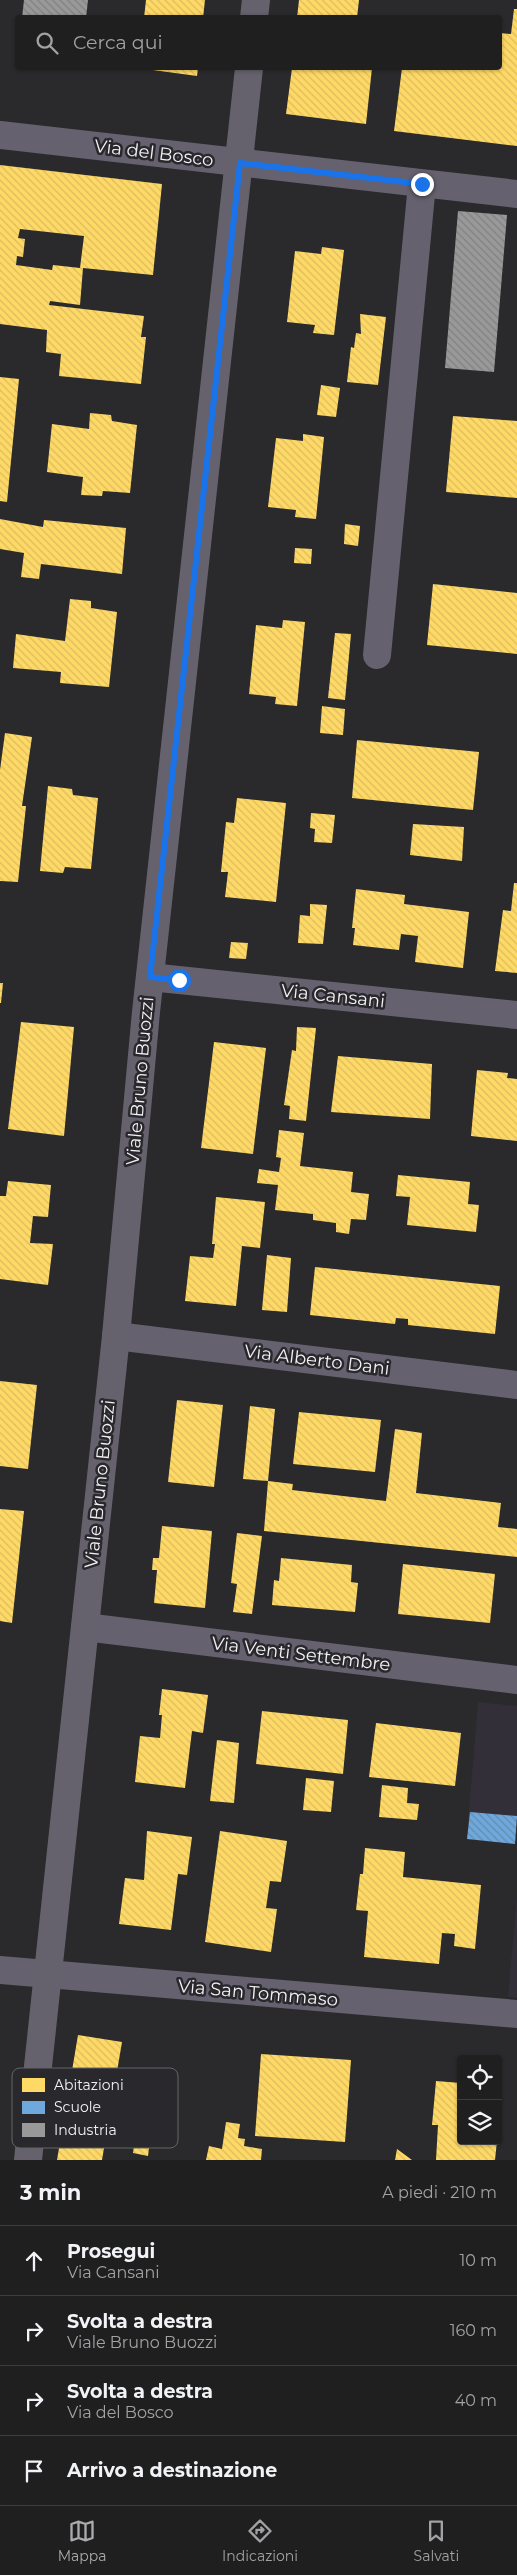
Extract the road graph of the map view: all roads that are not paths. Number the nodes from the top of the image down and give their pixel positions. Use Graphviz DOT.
graph roads {
  1 [pos="256,0"];
  2 [pos="254,15"];
  3 [pos="250,70"];
  4 [pos="0,135"];
  5 [pos="240,163"];
  6 [pos="422,184"];
  7 [pos="517,194"];
  8 [pos="377,655"];
  9 [pos="150,977"];
  10 [pos="517,1016"];
  11 [pos="116,1336"];
  12 [pos="517,1385"];
  13 [pos="85,1627"];
  14 [pos="517,1680"];
  15 [pos="0,1970"];
  16 [pos="46,1976"];
  17 [pos="517,2014"];
  18 [pos="37,2068"];
  1 -- 2 [label="main road"];
  3 -- 5 [label="main road, Viale Bruno Buozzi"];
  4 -- 5 [label="street, Via del Bosco"];
  5 -- 6 [label="street, Via del Bosco"];
  5 -- 9 [label="main road, Viale Bruno Buozzi"];
  6 -- 7 [label="street, Via del Bosco"];
  6 -- 8 [label="street"];
  9 -- 10 [label="street, Via Cansani"];
  9 -- 11 [label="main road, Viale Bruno Buozzi"];
  11 -- 12 [label="street, Via Alberto Dani"];
  11 -- 13 [label="main road, Viale Bruno Buozzi"];
  13 -- 14 [label="street, Via Venti Settembre"];
  13 -- 16 [label="main road, Viale Bruno Buozzi"];
  15 -- 16 [label="street, Via San Tommaso"];
  16 -- 17 [label="street, Via San Tommaso"];
  16 -- 18 [label="main road, Viale Bruno Buozzi"];
}
